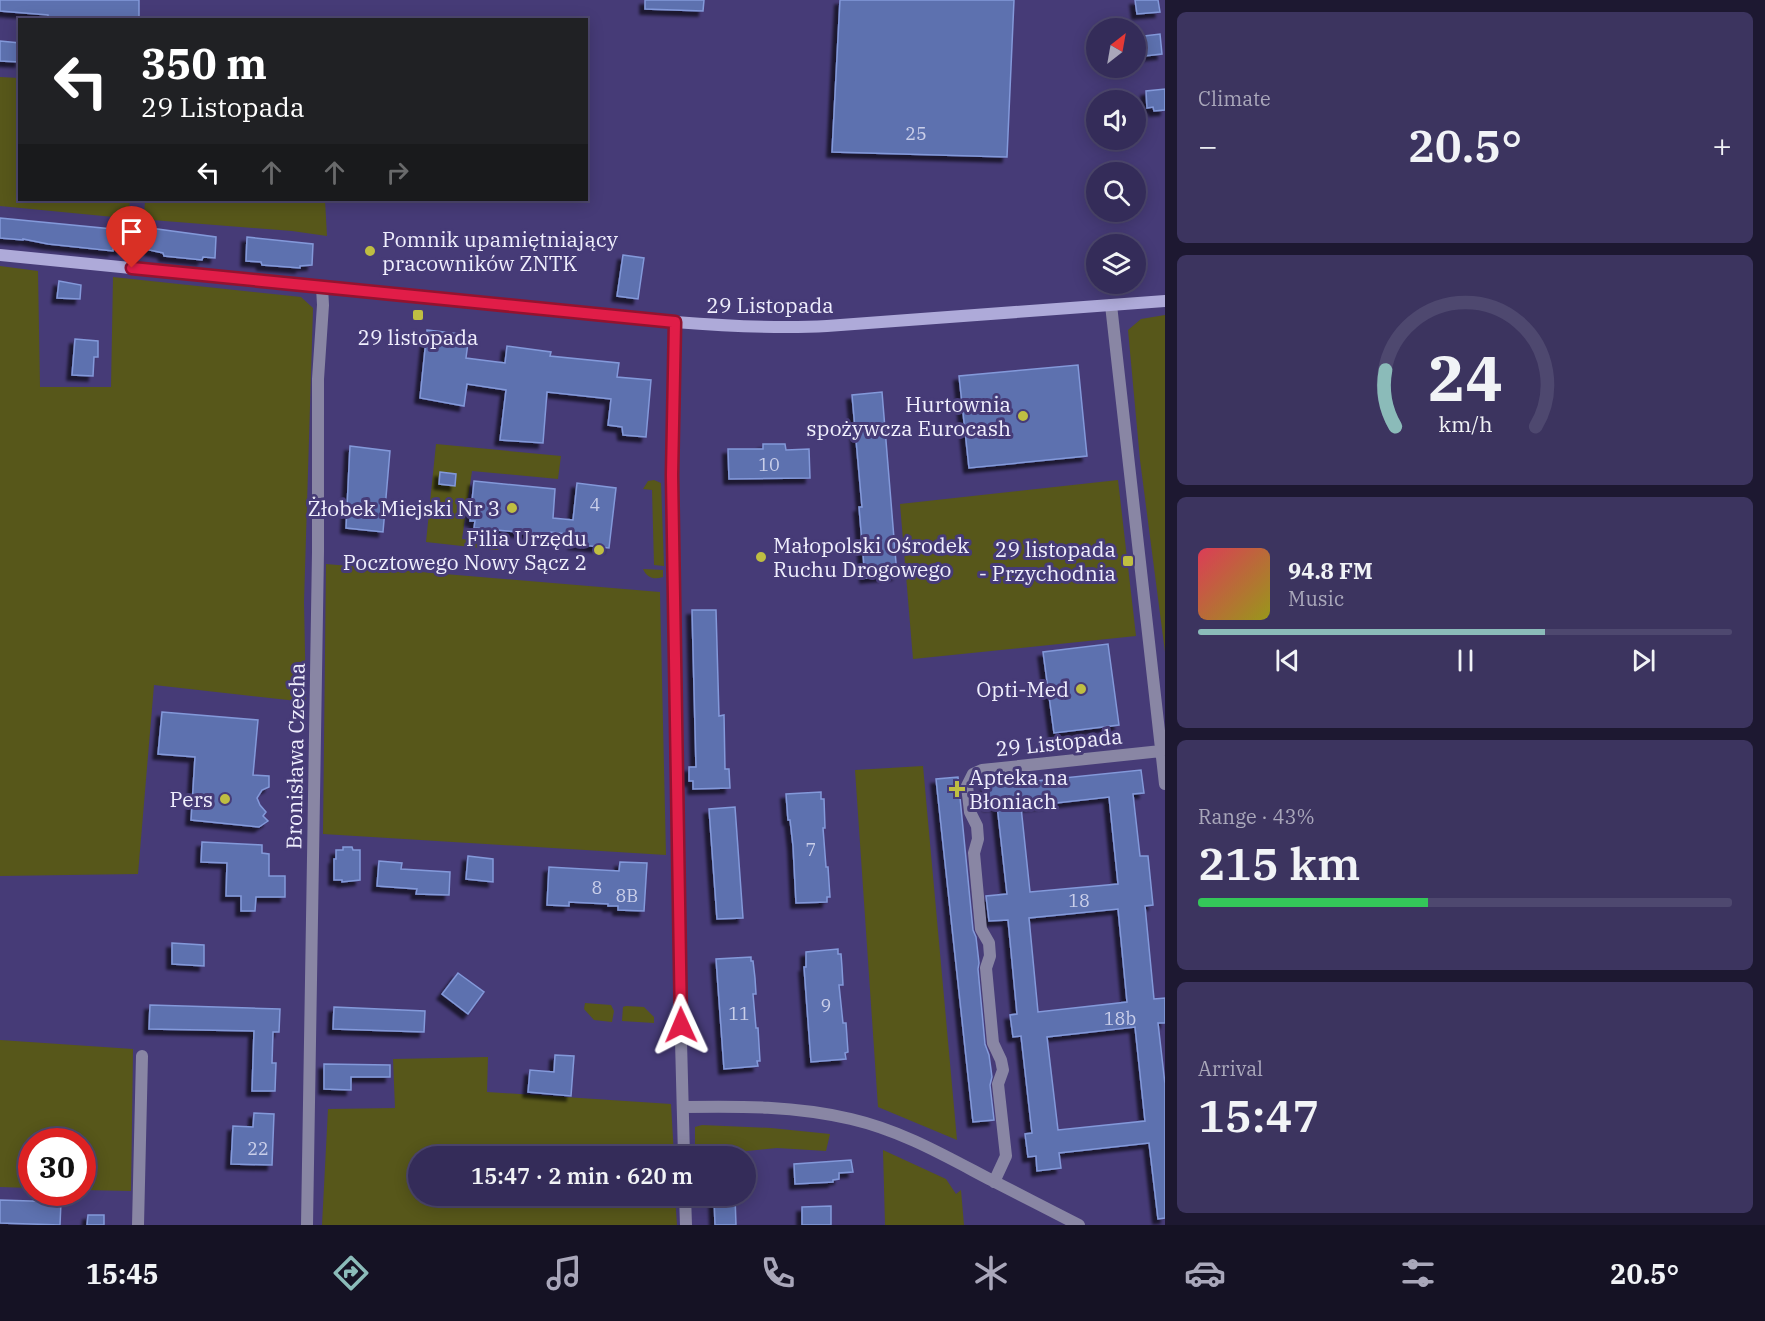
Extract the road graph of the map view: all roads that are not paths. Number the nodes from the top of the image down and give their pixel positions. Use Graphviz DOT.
graph roads {
  1 [pos="0,255"];
  2 [pos="322,287"];
  3 [pos="1165,300"];
  4 [pos="1111,305"];
  5 [pos="675,322"];
  6 [pos="1161,751"];
  7 [pos="1165,784"];
  8 [pos="142,1056"];
  9 [pos="683,1107"];
  10 [pos="684,1146"];
  11 [pos="994,1182"];
  12 [pos="685,1206"];
  13 [pos="138,1225"];
  14 [pos="307,1225"];
  15 [pos="686,1225"];
  16 [pos="1079,1225"];
  1 -- 2 [label="street, 29 Listopada"];
  2 -- 5 [label="street, 29 Listopada"];
  2 -- 14 [label="street, Bronisława Czecha"];
  3 -- 4 [label="street, 29 Listopada"];
  4 -- 5 [label="street, 29 Listopada"];
  4 -- 6 [label="street"];
  5 -- 9 [label="street"];
  6 -- 7 [label="street"];
  6 -- 11 [label="street, 29 Listopada"];
  8 -- 13 [label="street"];
  9 -- 10 [label="street"];
  9 -- 11 [label="street"];
  11 -- 16 [label="street"];
  12 -- 15 [label="street"];
}
